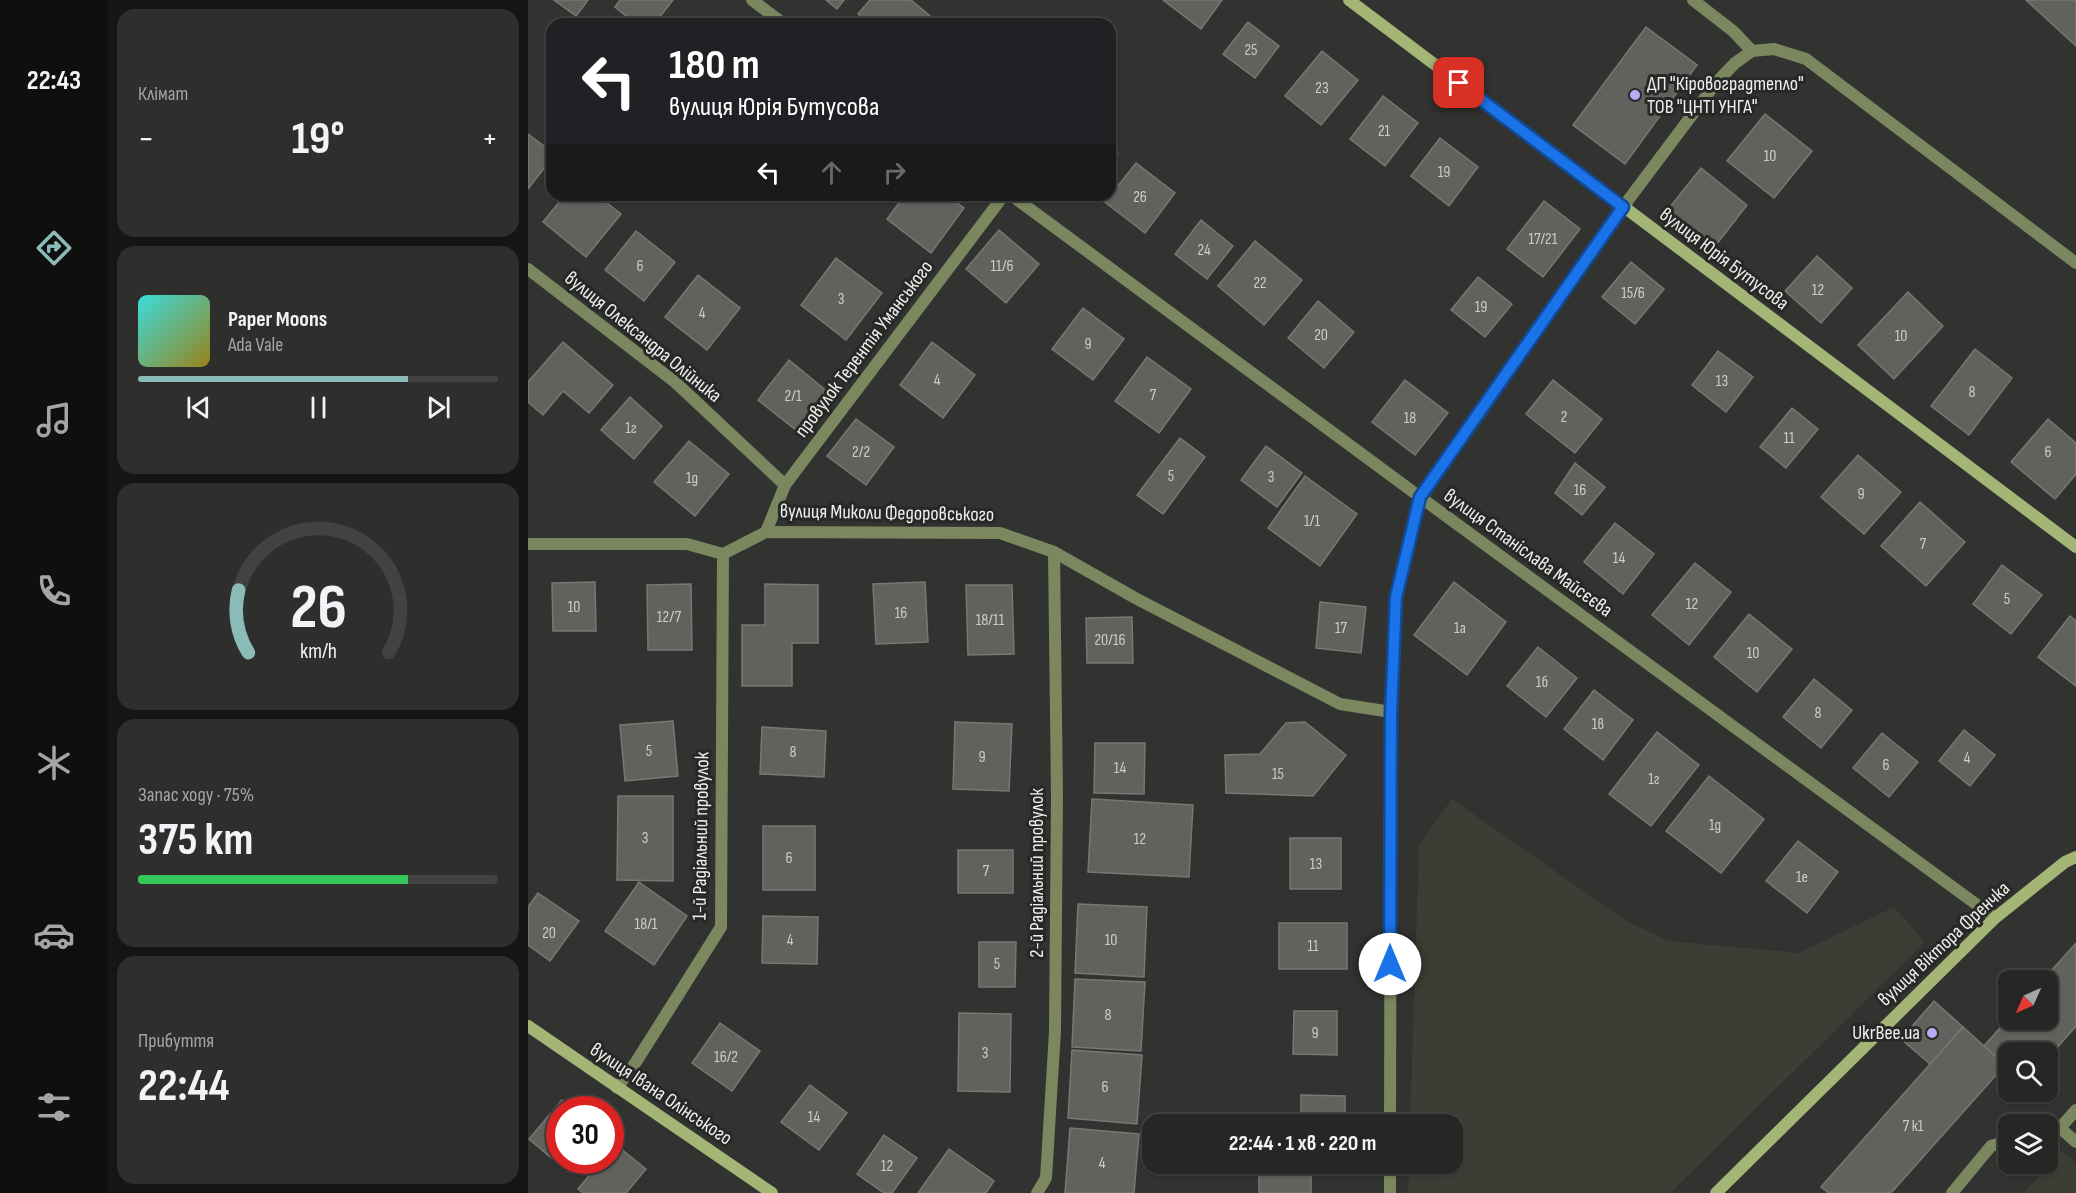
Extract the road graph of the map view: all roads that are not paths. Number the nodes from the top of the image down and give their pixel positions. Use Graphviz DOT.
graph roads {
  1 [pos="752,0"];
  2 [pos="1350,0"];
  3 [pos="1693,0"];
  4 [pos="776,18"];
  5 [pos="1752,51"];
  6 [pos="999,201"];
  7 [pos="1019,201"];
  8 [pos="1623,207"];
  9 [pos="2076,263"];
  10 [pos="528,269"];
  11 [pos="785,485"];
  12 [pos="1420,497"];
  13 [pos="766,532"];
  14 [pos="528,544"];
  15 [pos="2076,547"];
  16 [pos="1054,552"];
  17 [pos="723,554"];
  18 [pos="1391,712"];
  19 [pos="2076,857"];
  20 [pos="1995,918"];
  21 [pos="528,1026"];
  22 [pos="617,1088"];
  23 [pos="2076,1110"];
  24 [pos="1390,1114"];
  25 [pos="2060,1128"];
  26 [pos="2076,1142"];
  27 [pos="1998,1144"];
  28 [pos="1390,1174"];
  29 [pos="772,1193"];
  30 [pos="1037,1193"];
  31 [pos="1389,1193"];
  32 [pos="1716,1193"];
  33 [pos="1952,1193"];
  1 -- 4 [label="street"];
  2 -- 8 [label="street, вулиця Юрія Бутусова"];
  3 -- 5 [label="street"];
  5 -- 8 [label="street"];
  5 -- 9 [label="street"];
  6 -- 11 [label="street, провулок Терентія Уманського"];
  7 -- 12 [label="street, вулиця Станіслава Майсєєва"];
  8 -- 12 [label="street"];
  8 -- 15 [label="street, вулиця Юрія Бутусова"];
  10 -- 11 [label="street, вулиця Олександра Олійника"];
  11 -- 13 [label="street, провулок Терентія Уманського"];
  12 -- 18 [label="street"];
  12 -- 20 [label="street, вулиця Станіслава Майсєєва"];
  13 -- 16 [label="street, вулиця Миколи Федоровського"];
  13 -- 17 [label="street, вулиця Миколи Федоровського"];
  14 -- 17 [label="street"];
  16 -- 18 [label="street, вулиця Миколи Федоровського"];
  16 -- 30 [label="street, 2-й Радіальний провулок"];
  17 -- 22 [label="street, 1-й Радіальний провулок"];
  18 -- 24 [label="street"];
  19 -- 20 [label="street, вулиця Віктора Френчка"];
  20 -- 32 [label="street, вулиця Віктора Френчка"];
  21 -- 22 [label="street, вулиця Івана Олінського"];
  22 -- 29 [label="street, вулиця Івана Олінського"];
  23 -- 25 [label="street"];
  25 -- 26 [label="street"];
  27 -- 33 [label="street"];
  28 -- 31 [label="street"];
}
